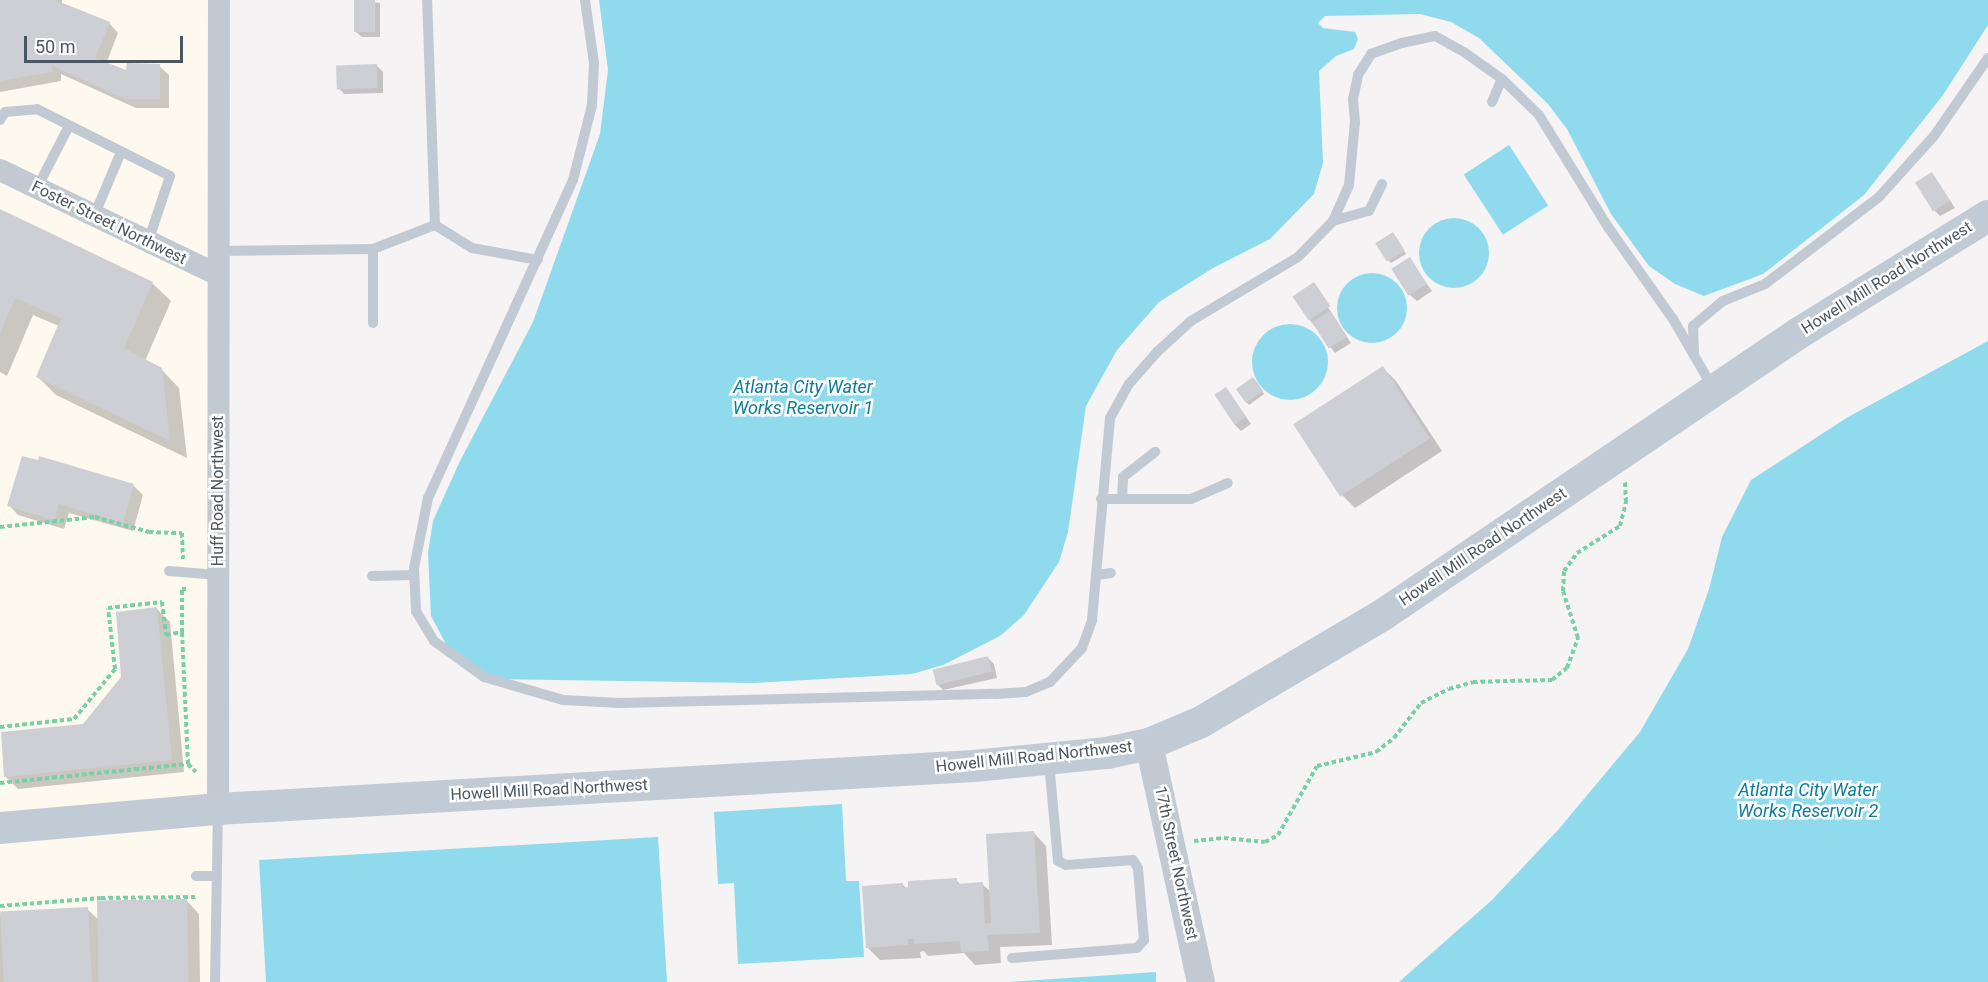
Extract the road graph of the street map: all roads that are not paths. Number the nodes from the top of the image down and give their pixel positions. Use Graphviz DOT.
graph roads {
  1 [pos="427,0"];
  2 [pos="585,0"];
  3 [pos="215,2"];
  4 [pos="1988,58"];
  5 [pos="1502,79"];
  6 [pos="1492,102"];
  7 [pos="0,120"];
  8 [pos="69,126"];
  9 [pos="121,152"];
  10 [pos="0,170"];
  11 [pos="1382,184"];
  12 [pos="37,188"];
  13 [pos="94,216"];
  14 [pos="1988,216"];
  15 [pos="1333,221"];
  16 [pos="435,225"];
  17 [pos="148,242"];
  18 [pos="373,249"];
  19 [pos="218,251"];
  20 [pos="538,260"];
  21 [pos="218,275"];
  22 [pos="373,323"];
  23 [pos="1694,357"];
  24 [pos="1715,390"];
  25 [pos="1155,452"];
  26 [pos="1228,483"];
  27 [pos="1101,499"];
  28 [pos="1122,499"];
  29 [pos="170,571"];
  30 [pos="1111,573"];
  31 [pos="218,575"];
  32 [pos="414,575"];
  33 [pos="1096,575"];
  34 [pos="372,576"];
  35 [pos="1149,744"];
  36 [pos="1048,759"];
  37 [pos="218,809"];
  38 [pos="0,828"];
  39 [pos="196,876"];
  40 [pos="217,876"];
  41 [pos="1012,958"];
  42 [pos="215,982"];
  43 [pos="1201,982"];
  1 -- 16 [label="lane"];
  2 -- 20 [label="lane"];
  3 -- 19 [label="street, Huff Road Northwest"];
  4 -- 23 [label="lane"];
  5 -- 6 [label="lane"];
  5 -- 15 [label="lane"];
  5 -- 23 [label="lane"];
  7 -- 8 [label="lane"];
  8 -- 9 [label="lane"];
  8 -- 12 [label="lane"];
  9 -- 13 [label="lane"];
  9 -- 17 [label="lane"];
  10 -- 12 [label="street, Foster Street Northwest"];
  11 -- 15 [label="lane"];
  12 -- 13 [label="street, Foster Street Northwest"];
  13 -- 17 [label="street, Foster Street Northwest"];
  14 -- 24 [label="main road, Howell Mill Road Northwest"];
  15 -- 27 [label="lane"];
  16 -- 18 [label="lane"];
  16 -- 20 [label="lane"];
  17 -- 21 [label="street, Foster Street Northwest"];
  18 -- 19 [label="lane"];
  18 -- 22 [label="lane"];
  19 -- 21 [label="street, Huff Road Northwest"];
  20 -- 32 [label="lane"];
  21 -- 31 [label="street, Huff Road Northwest"];
  23 -- 24 [label="lane"];
  24 -- 35 [label="main road, Howell Mill Road Northwest"];
  25 -- 28 [label="lane"];
  26 -- 28 [label="lane"];
  27 -- 28 [label="lane"];
  27 -- 33 [label="lane"];
  29 -- 31 [label="lane"];
  30 -- 33 [label="lane"];
  31 -- 37 [label="street, Huff Road Northwest"];
  32 -- 33 [label="lane"];
  32 -- 34 [label="lane"];
  35 -- 36 [label="main road, Howell Mill Road Northwest"];
  35 -- 43 [label="street, 17th Street Northwest"];
  36 -- 37 [label="main road, Howell Mill Road Northwest"];
  36 -- 41 [label="lane"];
  37 -- 38 [label="main road, Howell Mill Road Northwest"];
  37 -- 40 [label="lane, Huff Road Northwest"];
  39 -- 40 [label="lane"];
  40 -- 42 [label="lane, Huff Road Northwest"];
}
